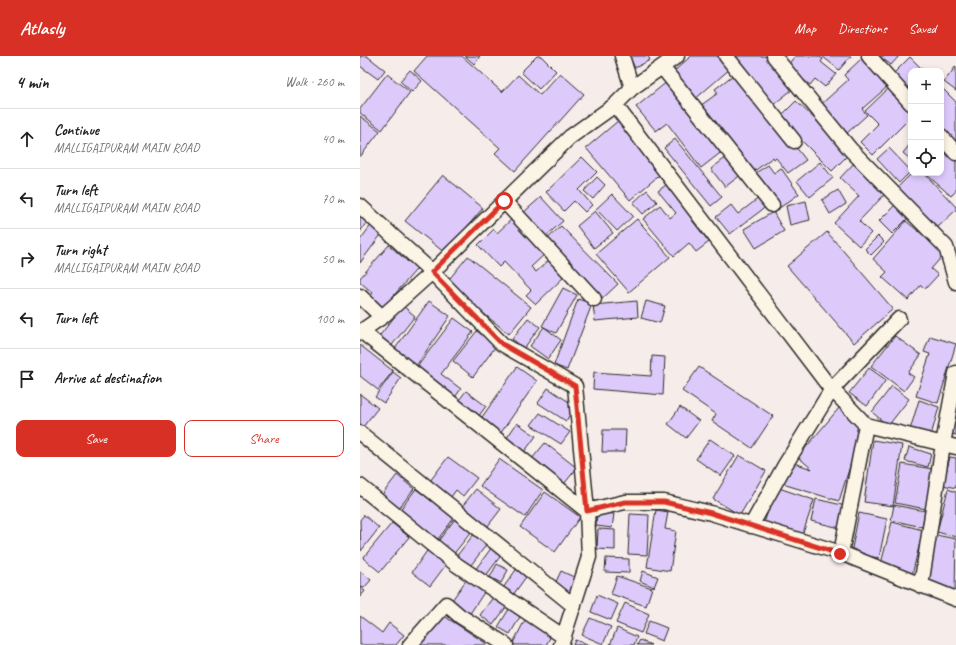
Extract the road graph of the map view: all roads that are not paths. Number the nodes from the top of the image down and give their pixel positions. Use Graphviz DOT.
graph roads {
  1 [pos="622,56"];
  2 [pos="677,56"];
  3 [pos="726,56"];
  4 [pos="774,56"];
  5 [pos="869,56"];
  6 [pos="662,67"];
  7 [pos="632,88"];
  8 [pos="908,100"];
  9 [pos="615,104"];
  10 [pos="944,139"];
  11 [pos="794,141"];
  12 [pos="956,153"];
  13 [pos="504,201"];
  14 [pos="772,205"];
  15 [pos="360,206"];
  16 [pos="432,272"];
  17 [pos="956,282"];
  18 [pos="360,296"];
  19 [pos="594,299"];
  20 [pos="382,317"];
  21 [pos="899,319"];
  22 [pos="361,332"];
  23 [pos="956,373"];
  24 [pos="832,389"];
  25 [pos="866,426"];
  26 [pos="360,433"];
  27 [pos="949,446"];
  28 [pos="360,486"];
  29 [pos="587,511"];
  30 [pos="751,526"];
  31 [pos="840,554"];
  32 [pos="921,586"];
  33 [pos="956,599"];
  34 [pos="574,606"];
  35 [pos="562,641"];
  36 [pos="410,645"];
  37 [pos="506,645"];
  1 -- 7 [label="street"];
  2 -- 6 [label="street"];
  3 -- 11 [label="street"];
  4 -- 17 [label="street"];
  5 -- 8 [label="street"];
  6 -- 7 [label="street"];
  6 -- 14 [label="street"];
  7 -- 9 [label="street"];
  9 -- 13 [label="street"];
  9 -- 24 [label="street"];
  10 -- 12 [label="street"];
  13 -- 16 [label="street"];
  13 -- 19 [label="street"];
  15 -- 16 [label="street"];
  16 -- 20 [label="street"];
  16 -- 29 [label="street"];
  18 -- 20 [label="street"];
  20 -- 22 [label="street"];
  21 -- 24 [label="street"];
  22 -- 29 [label="street"];
  23 -- 27 [label="street"];
  24 -- 25 [label="street"];
  24 -- 30 [label="street"];
  25 -- 27 [label="street"];
  25 -- 31 [label="street"];
  26 -- 34 [label="street"];
  27 -- 32 [label="street"];
  28 -- 35 [label="street"];
  29 -- 30 [label="street"];
  29 -- 34 [label="street"];
  30 -- 31 [label="street"];
  31 -- 32 [label="street"];
  32 -- 33 [label="street"];
  34 -- 35 [label="street"];
  36 -- 37 [label="street"];
}
